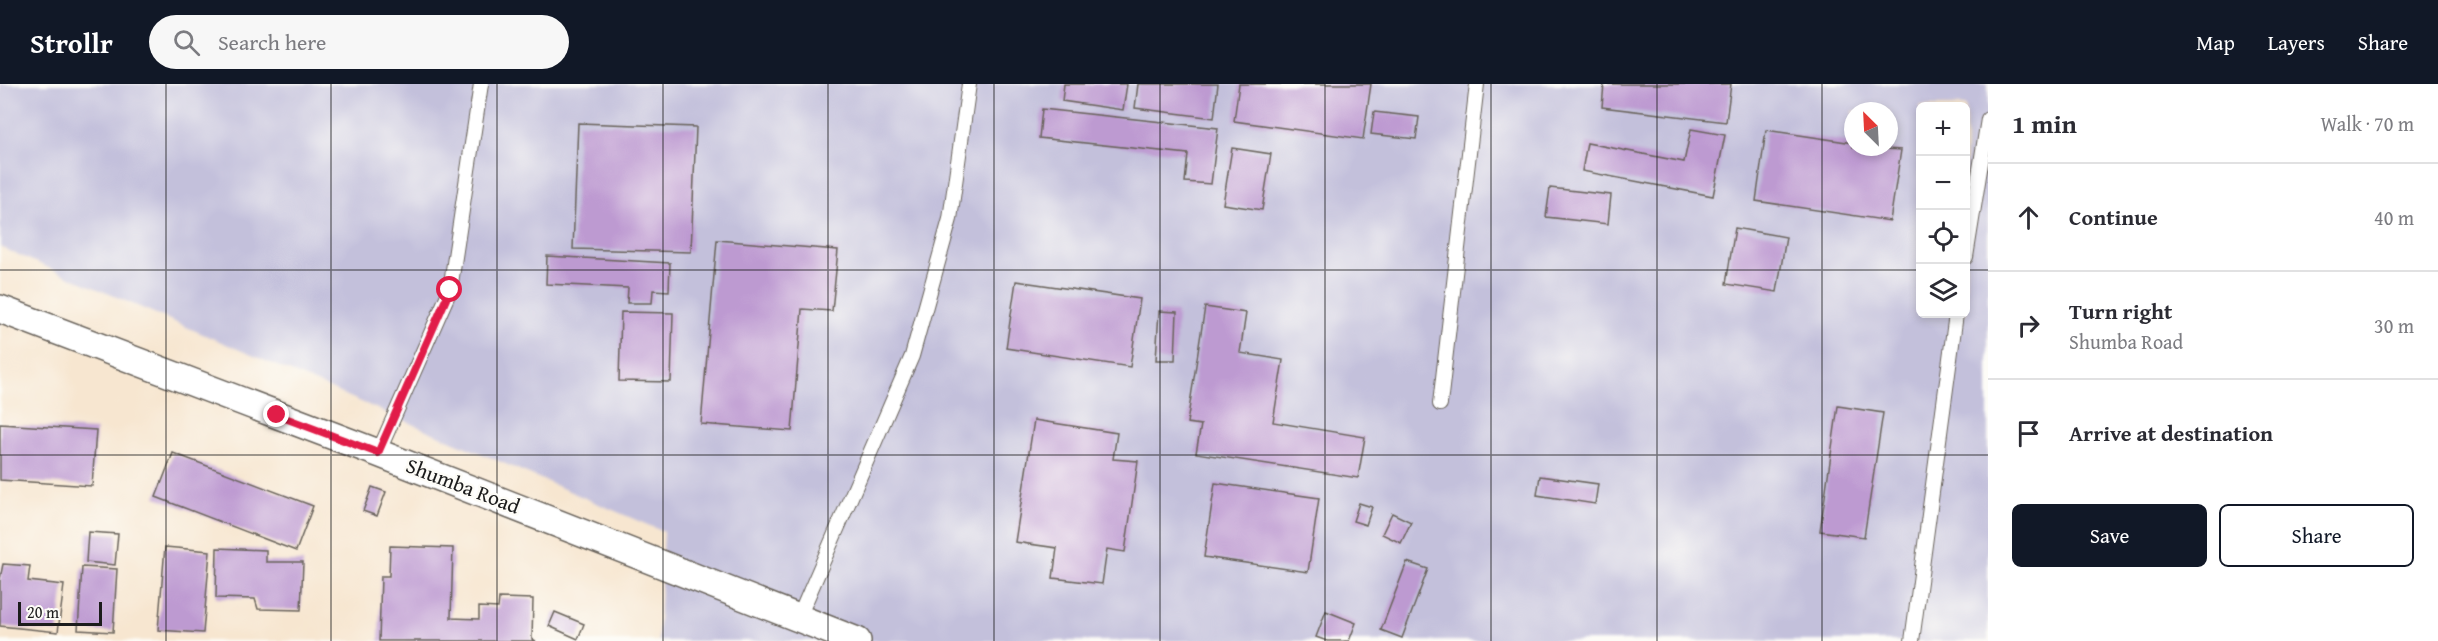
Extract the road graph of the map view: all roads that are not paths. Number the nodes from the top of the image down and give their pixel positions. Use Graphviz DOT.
graph roads {
  1 [pos="481,84"];
  2 [pos="969,84"];
  3 [pos="1477,84"];
  4 [pos="1988,119"];
  5 [pos="1970,227"];
  6 [pos="0,309"];
  7 [pos="1955,318"];
  8 [pos="1440,404"];
  9 [pos="378,453"];
  10 [pos="800,617"];
  11 [pos="856,641"];
  12 [pos="1912,641"];
  1 -- 9 [label="lane"];
  2 -- 10 [label="lane"];
  3 -- 8 [label="lane"];
  4 -- 5 [label="lane"];
  6 -- 9 [label="street, Shumba Road"];
  7 -- 12 [label="lane"];
  9 -- 10 [label="street, Shumba Road"];
  10 -- 11 [label="street, Shumba Road"];
}
